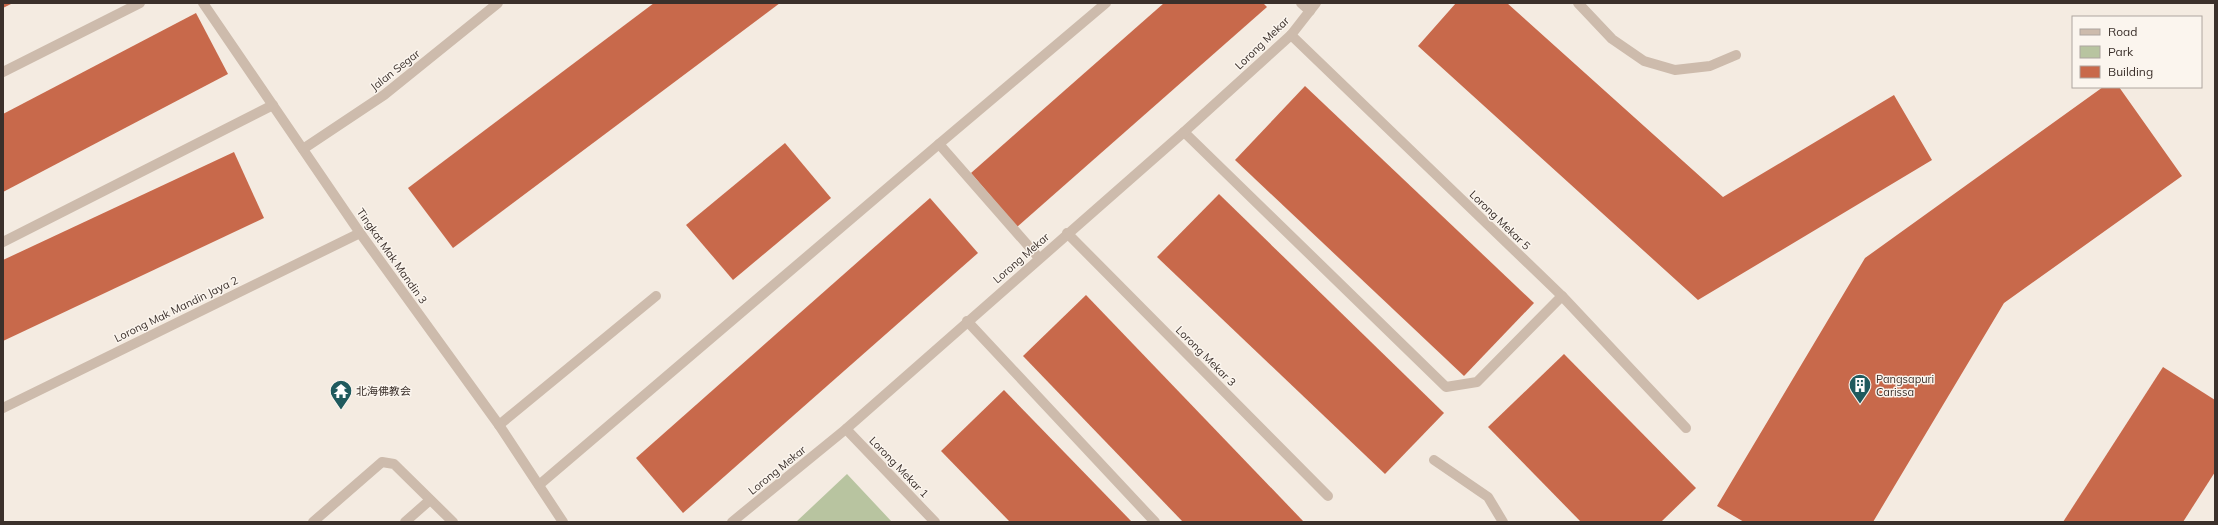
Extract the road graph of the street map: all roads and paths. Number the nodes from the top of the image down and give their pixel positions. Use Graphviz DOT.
graph roads {
  1 [pos="140,3"];
  2 [pos="203,3"];
  3 [pos="498,3"];
  4 [pos="1106,3"];
  5 [pos="1301,3"];
  6 [pos="1316,3"];
  7 [pos="1578,3"];
  8 [pos="1310,11"];
  9 [pos="1290,35"];
  10 [pos="1736,55"];
  11 [pos="3,72"];
  12 [pos="273,105"];
  13 [pos="1184,132"];
  14 [pos="939,144"];
  15 [pos="303,149"];
  16 [pos="360,233"];
  17 [pos="1067,233"];
  18 [pos="3,242"];
  19 [pos="1039,258"];
  20 [pos="656,296"];
  21 [pos="1562,296"];
  22 [pos="967,322"];
  23 [pos="3,408"];
  24 [pos="499,425"];
  25 [pos="1686,428"];
  26 [pos="846,429"];
  27 [pos="1434,460"];
  28 [pos="539,485"];
  29 [pos="1328,496"];
  30 [pos="430,500"];
  31 [pos="313,522"];
  32 [pos="405,522"];
  33 [pos="453,522"];
  34 [pos="563,522"];
  35 [pos="732,522"];
  36 [pos="935,522"];
  37 [pos="1155,522"];
  38 [pos="1503,522"];
  1 -- 11 [label="street"];
  2 -- 12 [label="street, Tingkat Mak Mandin 3"];
  3 -- 15 [label="street, Jalan Segar"];
  4 -- 14 [label="street"];
  5 -- 8 [label="street"];
  6 -- 8 [label="street, Lorong Mekar"];
  7 -- 10 [label="street"];
  8 -- 9 [label="street, Lorong Mekar"];
  9 -- 13 [label="street, Lorong Mekar"];
  9 -- 21 [label="street, Lorong Mekar 5"];
  12 -- 15 [label="street, Tingkat Mak Mandin 3"];
  12 -- 18 [label="street"];
  13 -- 17 [label="street, Lorong Mekar"];
  13 -- 21 [label="street"];
  14 -- 19 [label="street"];
  14 -- 28 [label="street"];
  15 -- 16 [label="street, Tingkat Mak Mandin 3"];
  16 -- 23 [label="street, Lorong Mak Mandin Jaya 2"];
  16 -- 24 [label="street, Tingkat Mak Mandin 3"];
  17 -- 19 [label="street, Lorong Mekar"];
  17 -- 29 [label="street, Lorong Mekar 3"];
  19 -- 22 [label="street, Lorong Mekar"];
  20 -- 24 [label="street"];
  21 -- 25 [label="street, Lorong Mekar 5"];
  22 -- 26 [label="street, Lorong Mekar"];
  22 -- 37 [label="street"];
  24 -- 28 [label="street, Tingkat Mak Mandin 3"];
  26 -- 35 [label="street, Lorong Mekar"];
  26 -- 36 [label="street, Lorong Mekar 1"];
  27 -- 38 [label="street"];
  28 -- 34 [label="street, Tingkat Mak Mandin 3"];
  30 -- 31 [label="street"];
  30 -- 32 [label="street"];
  30 -- 33 [label="street"];
}
